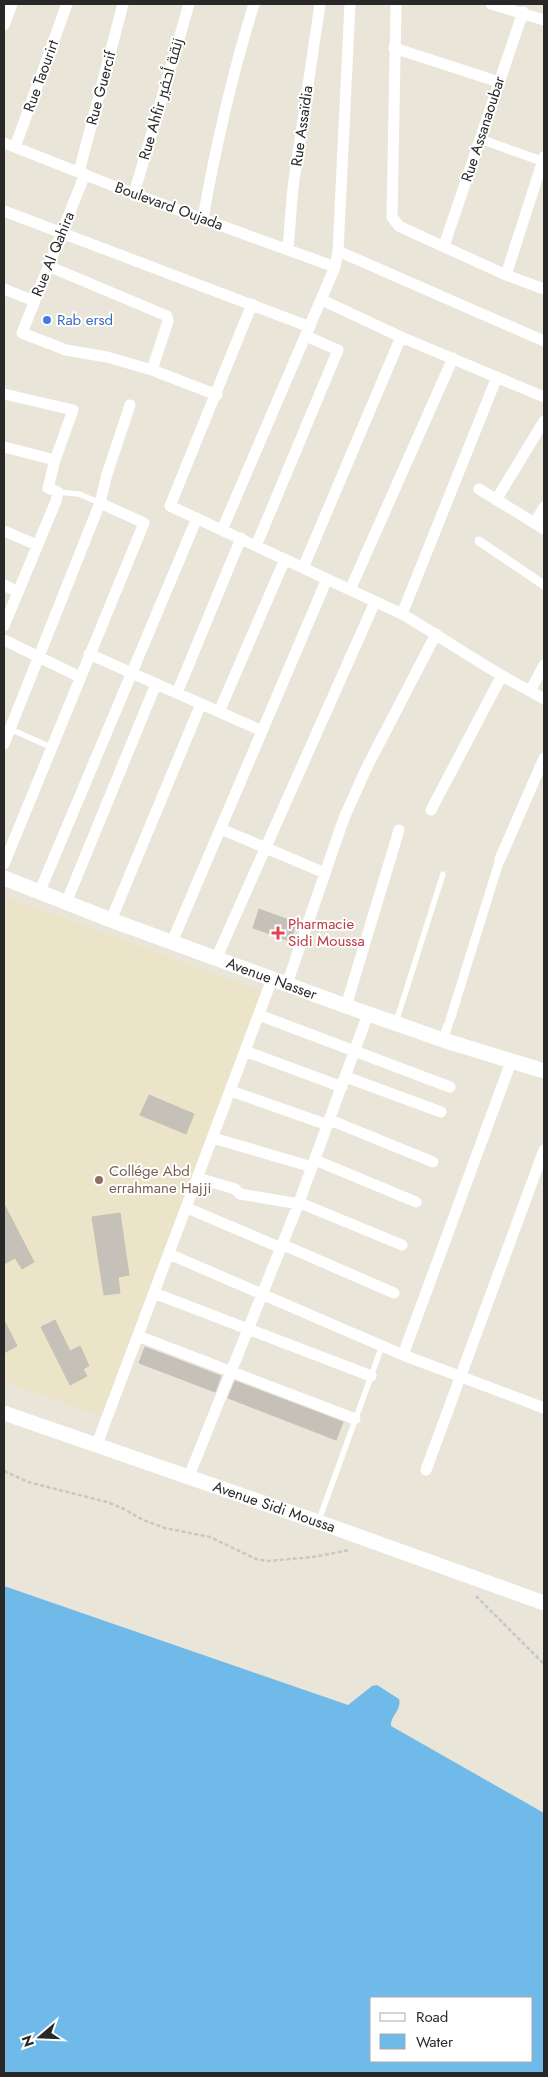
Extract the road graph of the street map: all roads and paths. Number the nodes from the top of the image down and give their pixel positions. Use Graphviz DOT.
graph roads {
  1 [pos="12,4"];
  2 [pos="67,4"];
  3 [pos="123,4"];
  4 [pos="189,4"];
  5 [pos="254,4"];
  6 [pos="320,4"];
  7 [pos="350,4"];
  8 [pos="396,4"];
  9 [pos="491,4"];
  10 [pos="523,12"];
  11 [pos="544,20"];
  12 [pos="4,25"];
  13 [pos="394,48"];
  14 [pos="498,82"];
  15 [pos="480,139"];
  16 [pos="4,142"];
  17 [pos="15,148"];
  18 [pos="544,160"];
  19 [pos="82,173"];
  20 [pos="134,194"];
  21 [pos="4,211"];
  22 [pos="204,218"];
  23 [pos="61,233"];
  24 [pos="444,246"];
  25 [pos="288,249"];
  26 [pos="338,251"];
  27 [pos="48,266"];
  28 [pos="335,267"];
  29 [pos="506,275"];
  30 [pos="4,289"];
  31 [pos="544,289"];
  32 [pos="322,300"];
  33 [pos="34,301"];
  34 [pos="252,304"];
  35 [pos="308,331"];
  36 [pos="401,337"];
  37 [pos="544,341"];
  38 [pos="453,358"];
  39 [pos="152,370"];
  40 [pos="497,377"];
  41 [pos="4,394"];
  42 [pos="216,396"];
  43 [pos="544,397"];
  44 [pos="130,404"];
  45 [pos="544,421"];
  46 [pos="4,447"];
  47 [pos="55,460"];
  48 [pos="479,490"];
  49 [pos="58,492"];
  50 [pos="496,500"];
  51 [pos="100,504"];
  52 [pos="544,507"];
  53 [pos="197,518"];
  54 [pos="539,526"];
  55 [pos="222,530"];
  56 [pos="4,531"];
  57 [pos="241,538"];
  58 [pos="479,541"];
  59 [pos="38,545"];
  60 [pos="256,546"];
  61 [pos="285,559"];
  62 [pos="303,568"];
  63 [pos="326,579"];
  64 [pos="4,585"];
  65 [pos="544,585"];
  66 [pos="350,590"];
  67 [pos="18,592"];
  68 [pos="375,602"];
  69 [pos="402,614"];
  70 [pos="4,626"];
  71 [pos="436,634"];
  72 [pos="4,640"];
  73 [pos="89,654"];
  74 [pos="38,656"];
  75 [pos="544,665"];
  76 [pos="131,674"];
  77 [pos="80,676"];
  78 [pos="502,677"];
  79 [pos="156,684"];
  80 [pos="530,692"];
  81 [pos="177,693"];
  82 [pos="544,699"];
  83 [pos="201,704"];
  84 [pos="220,712"];
  85 [pos="10,729"];
  86 [pos="262,731"];
  87 [pos="4,744"];
  88 [pos="51,747"];
  89 [pos="544,758"];
  90 [pos="431,810"];
  91 [pos="221,829"];
  92 [pos="399,830"];
  93 [pos="266,849"];
  94 [pos="500,858"];
  95 [pos="4,864"];
  96 [pos="325,873"];
  97 [pos="443,874"];
  98 [pos="4,878"];
  99 [pos="40,893"];
  100 [pos="66,903"];
  101 [pos="111,920"];
  102 [pos="172,942"];
  103 [pos="216,959"];
  104 [pos="272,979"];
  105 [pos="287,984"];
  106 [pos="346,1006"];
  107 [pos="368,1014"];
  108 [pos="259,1015"];
  109 [pos="396,1024"];
  110 [pos="444,1040"];
  111 [pos="245,1051"];
  112 [pos="355,1051"];
  113 [pos="511,1062"];
  114 [pos="544,1071"];
  115 [pos="344,1082"];
  116 [pos="450,1087"];
  117 [pos="231,1091"];
  118 [pos="441,1112"];
  119 [pos="329,1123"];
  120 [pos="212,1138"];
  121 [pos="544,1150"];
  122 [pos="432,1162"];
  123 [pos="313,1164"];
  124 [pos="198,1178"];
  125 [pos="416,1202"];
  126 [pos="298,1204"];
  127 [pos="187,1208"];
  128 [pos="402,1245"];
  129 [pos="281,1246"];
  130 [pos="169,1254"];
  131 [pos="154,1292"];
  132 [pos="394,1293"];
  133 [pos="261,1294"];
  134 [pos="248,1328"];
  135 [pos="138,1336"];
  136 [pos="382,1346"];
  137 [pos="404,1355"];
  138 [pos="232,1370"];
  139 [pos="371,1376"];
  140 [pos="460,1376"];
  141 [pos="544,1408"];
  142 [pos="4,1413"];
  143 [pos="355,1419"];
  144 [pos="97,1444"];
  145 [pos="426,1470"];
  146 [pos="4,1471"];
  147 [pos="188,1476"];
  148 [pos="318,1522"];
  149 [pos="356,1543"];
  150 [pos="472,1593"];
  151 [pos="544,1603"];
  152 [pos="544,1664"];
  1 -- 12 [label="street"];
  2 -- 17 [label="street, Rue Taourirt"];
  3 -- 19 [label="street, Rue Guercif"];
  4 -- 20 [label="street, Rue Ahfir زنقة أحفير"];
  5 -- 22 [label="street"];
  6 -- 25 [label="street, Rue Assaïdia"];
  7 -- 26 [label="street"];
  8 -- 13 [label="street"];
  9 -- 10 [label="street"];
  10 -- 11 [label="street"];
  10 -- 14 [label="street, Rue Assanaoubar"];
  13 -- 14 [label="street"];
  13 -- 24 [label="street"];
  14 -- 15 [label="street, Rue Assanaoubar"];
  15 -- 18 [label="street"];
  15 -- 24 [label="street, Rue Assanaoubar"];
  16 -- 17 [label="street, Boulevard Oujada"];
  17 -- 19 [label="street, Boulevard Oujada"];
  18 -- 29 [label="street"];
  19 -- 20 [label="street, Boulevard Oujada"];
  19 -- 23 [label="street, Rue Al Qahira"];
  20 -- 22 [label="street, Boulevard Oujada"];
  21 -- 23 [label="street"];
  22 -- 25 [label="street, Boulevard Oujada"];
  23 -- 27 [label="street, Rue Al Qahira"];
  23 -- 34 [label="street"];
  24 -- 29 [label="street"];
  25 -- 28 [label="street, Boulevard Oujada"];
  26 -- 28 [label="street"];
  26 -- 37 [label="street"];
  27 -- 33 [label="street, Rue Al Qahira"];
  27 -- 39 [label="street"];
  28 -- 32 [label="street"];
  29 -- 31 [label="street"];
  30 -- 33 [label="street"];
  32 -- 35 [label="street"];
  32 -- 36 [label="street"];
  33 -- 39 [label="street, Rue Al Qahira"];
  34 -- 35 [label="street"];
  34 -- 42 [label="street"];
  35 -- 55 [label="street"];
  35 -- 60 [label="street"];
  36 -- 38 [label="street"];
  36 -- 62 [label="street"];
  38 -- 40 [label="street"];
  38 -- 66 [label="street"];
  39 -- 42 [label="street"];
  40 -- 43 [label="street"];
  40 -- 69 [label="street"];
  41 -- 47 [label="street"];
  42 -- 53 [label="street"];
  44 -- 51 [label="street"];
  45 -- 50 [label="street"];
  46 -- 47 [label="street"];
  47 -- 49 [label="street"];
  48 -- 50 [label="street"];
  49 -- 51 [label="lane"];
  49 -- 59 [label="street"];
  50 -- 54 [label="street"];
  51 -- 73 [label="street"];
  51 -- 74 [label="street"];
  52 -- 54 [label="street"];
  53 -- 55 [label="street"];
  53 -- 76 [label="street"];
  55 -- 57 [label="street"];
  56 -- 59 [label="street"];
  57 -- 60 [label="street"];
  57 -- 81 [label="street"];
  58 -- 65 [label="street"];
  59 -- 67 [label="street"];
  60 -- 61 [label="street"];
  61 -- 62 [label="street"];
  61 -- 84 [label="street"];
  62 -- 63 [label="street"];
  63 -- 66 [label="street"];
  63 -- 86 [label="street"];
  64 -- 67 [label="street"];
  66 -- 68 [label="street"];
  67 -- 70 [label="street"];
  68 -- 69 [label="street"];
  68 -- 93 [label="street"];
  69 -- 71 [label="street"];
  71 -- 78 [label="street"];
  71 -- 96 [label="street"];
  72 -- 74 [label="street"];
  73 -- 76 [label="street"];
  73 -- 77 [label="street"];
  74 -- 77 [label="street"];
  74 -- 85 [label="street"];
  75 -- 80 [label="street"];
  76 -- 79 [label="street"];
  76 -- 99 [label="street"];
  77 -- 88 [label="street"];
  78 -- 80 [label="street"];
  78 -- 90 [label="street"];
  79 -- 81 [label="street"];
  79 -- 100 [label="street"];
  80 -- 82 [label="street"];
  81 -- 83 [label="street"];
  83 -- 84 [label="street"];
  83 -- 101 [label="street"];
  84 -- 86 [label="street"];
  85 -- 87 [label="street"];
  85 -- 88 [label="lane"];
  86 -- 91 [label="street"];
  88 -- 95 [label="street"];
  89 -- 94 [label="street"];
  91 -- 93 [label="street"];
  91 -- 102 [label="street"];
  92 -- 106 [label="street"];
  93 -- 96 [label="street"];
  93 -- 103 [label="street"];
  94 -- 110 [label="street"];
  96 -- 105 [label="street"];
  97 -- 109 [label="lane"];
  98 -- 99 [label="street, Avenue Nasser"];
  99 -- 100 [label="street, Avenue Nasser"];
  100 -- 101 [label="street, Avenue Nasser"];
  101 -- 102 [label="street, Avenue Nasser"];
  102 -- 103 [label="street, Avenue Nasser"];
  103 -- 104 [label="street, Avenue Nasser"];
  104 -- 105 [label="street, Avenue Nasser"];
  104 -- 108 [label="street"];
  105 -- 106 [label="street, Avenue Nasser"];
  106 -- 107 [label="street, Avenue Nasser"];
  107 -- 109 [label="street, Avenue Nasser"];
  107 -- 112 [label="street"];
  108 -- 111 [label="street"];
  108 -- 112 [label="street"];
  109 -- 110 [label="street, Avenue Nasser"];
  110 -- 113 [label="street, Avenue Nasser"];
  111 -- 115 [label="street"];
  111 -- 117 [label="street"];
  112 -- 115 [label="street"];
  112 -- 116 [label="street"];
  113 -- 114 [label="street, Avenue Nasser"];
  113 -- 137 [label="street"];
  115 -- 118 [label="street"];
  115 -- 119 [label="street"];
  117 -- 119 [label="street"];
  117 -- 120 [label="street"];
  119 -- 122 [label="street"];
  119 -- 123 [label="street"];
  120 -- 123 [label="street"];
  120 -- 124 [label="street"];
  121 -- 140 [label="street"];
  123 -- 125 [label="street"];
  123 -- 126 [label="street"];
  124 -- 126 [label="street"];
  124 -- 127 [label="street"];
  126 -- 128 [label="street"];
  126 -- 129 [label="street"];
  127 -- 129 [label="street"];
  127 -- 130 [label="street"];
  129 -- 132 [label="street"];
  129 -- 133 [label="street"];
  130 -- 131 [label="street"];
  130 -- 133 [label="street"];
  131 -- 134 [label="street"];
  131 -- 135 [label="street"];
  133 -- 134 [label="street"];
  133 -- 136 [label="street"];
  134 -- 138 [label="street"];
  134 -- 139 [label="street"];
  135 -- 138 [label="street"];
  135 -- 144 [label="street"];
  136 -- 137 [label="street"];
  136 -- 139 [label="lane"];
  137 -- 140 [label="street"];
  138 -- 143 [label="street"];
  138 -- 147 [label="street"];
  139 -- 143 [label="lane"];
  140 -- 141 [label="street"];
  140 -- 145 [label="street"];
  142 -- 144 [label="street, Avenue Sidi Moussa"];
  143 -- 148 [label="lane"];
  144 -- 147 [label="street, Avenue Sidi Moussa"];
  146 -- 149 [label="path"];
  147 -- 148 [label="street, Avenue Sidi Moussa"];
  148 -- 149 [label="street, Avenue Sidi Moussa"];
  149 -- 151 [label="street, Avenue Sidi Moussa"];
  150 -- 152 [label="path"];
}
